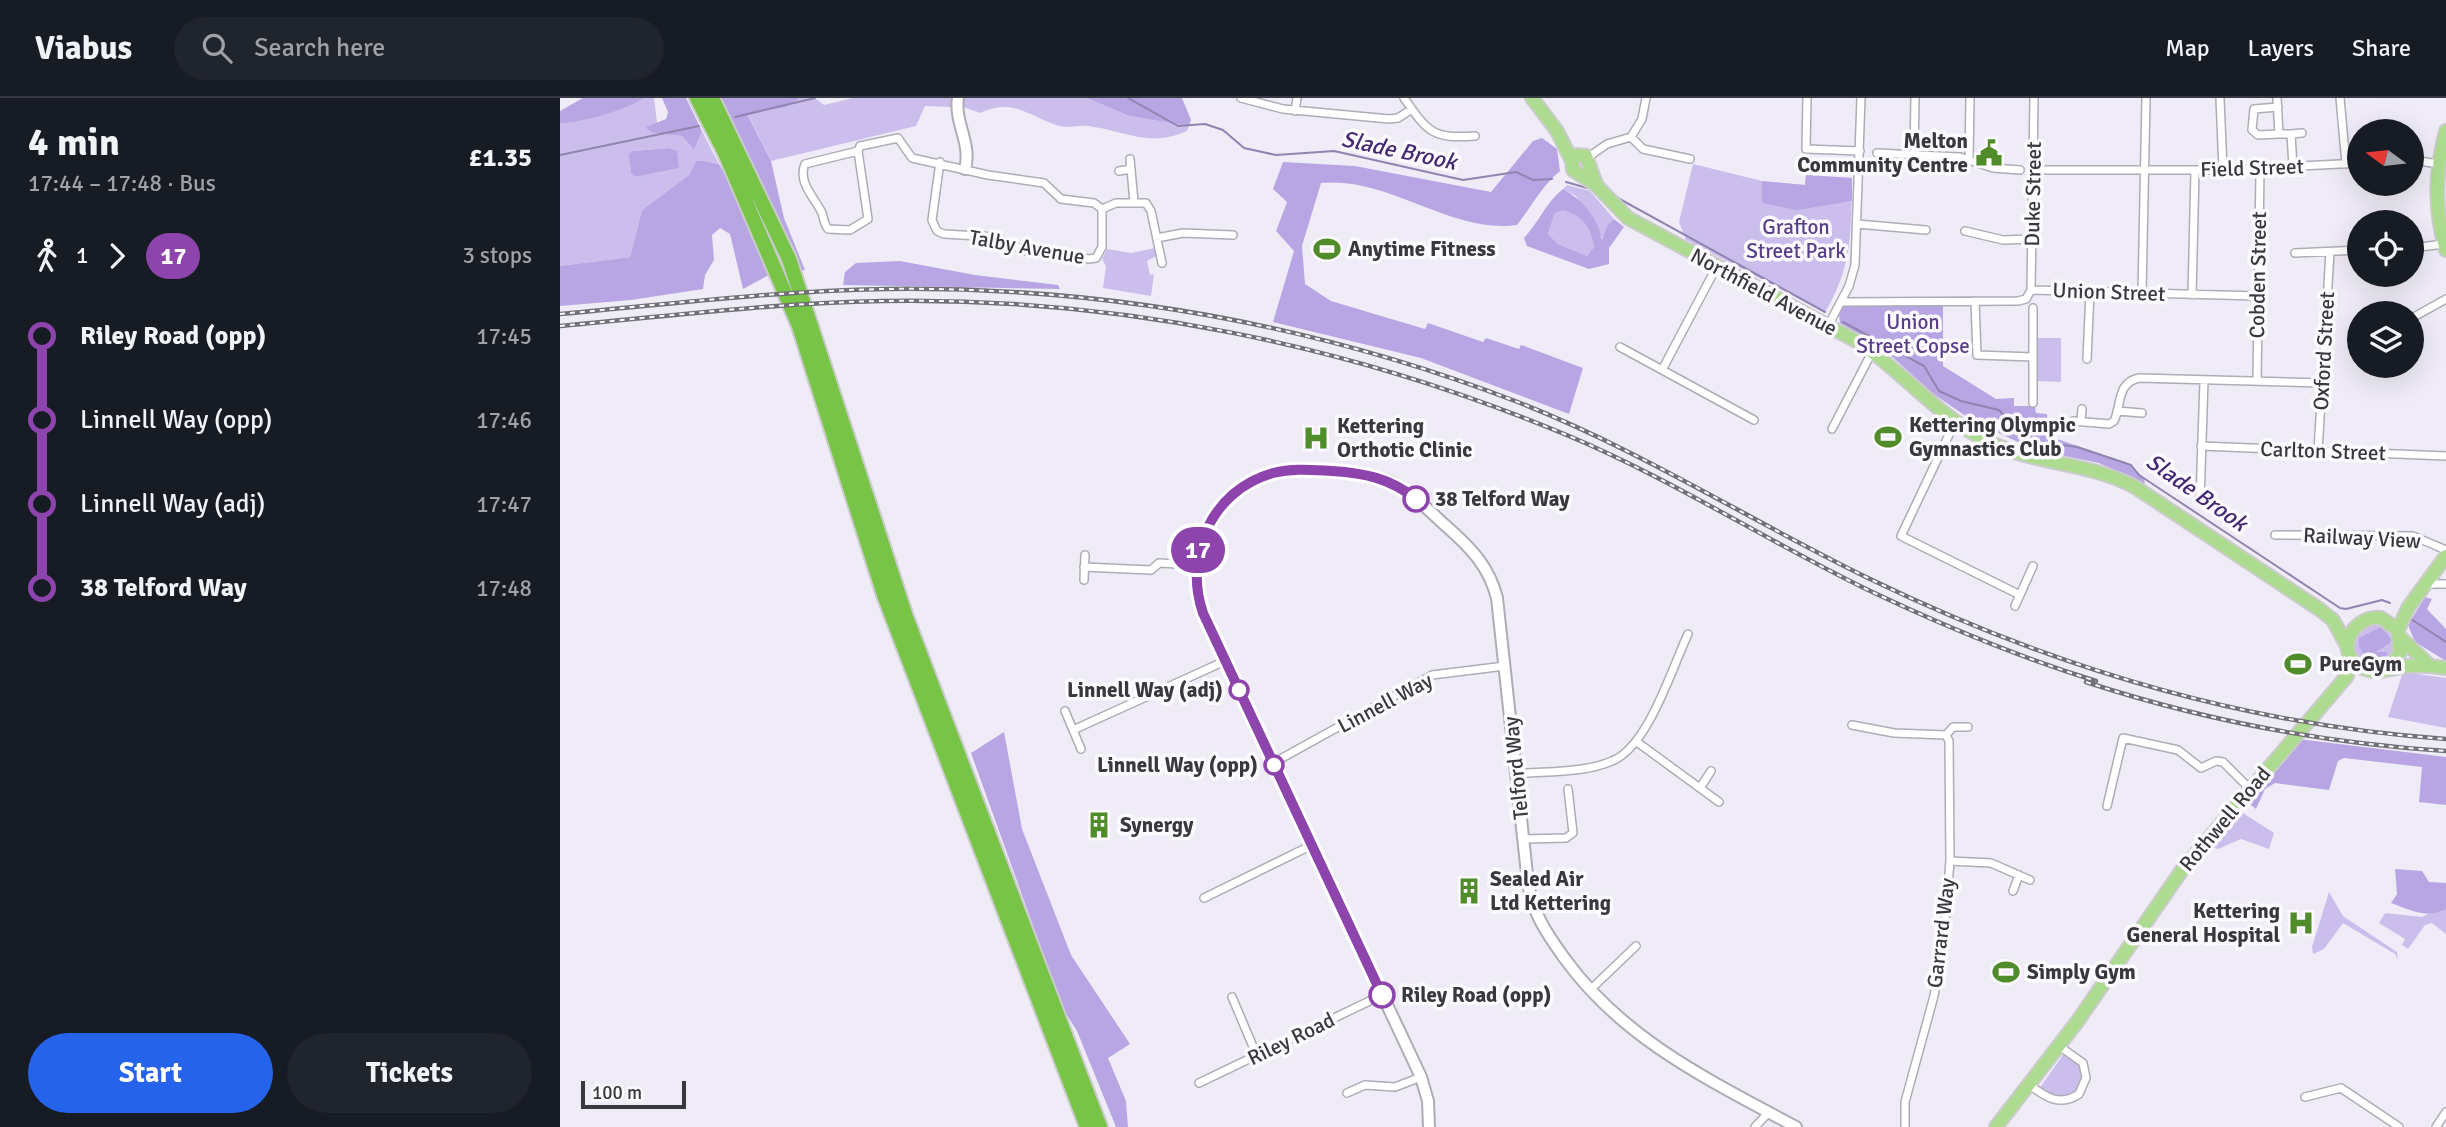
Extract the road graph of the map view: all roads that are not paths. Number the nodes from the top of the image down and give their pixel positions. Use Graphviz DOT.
graph roads {
  1 [pos="697,98"];
  2 [pos="712,98"];
  3 [pos="958,98"];
  4 [pos="1241,98"];
  5 [pos="1297,98"];
  6 [pos="1404,98"];
  7 [pos="1532,98"];
  8 [pos="1646,98"];
  9 [pos="1807,98"];
  10 [pos="1861,98"];
  11 [pos="1915,98"];
  12 [pos="1970,98"];
  13 [pos="2034,98"];
  14 [pos="2146,98"];
  15 [pos="2220,98"];
  16 [pos="2340,98"];
  17 [pos="2278,102"];
  18 [pos="1412,109"];
  19 [pos="1295,111"];
  20 [pos="2446,131"];
  21 [pos="2302,133"];
  22 [pos="2279,134"];
  23 [pos="2291,134"];
  24 [pos="1475,136"];
  25 [pos="1631,137"];
  26 [pos="858,151"];
  27 [pos="1860,151"];
  28 [pos="1877,153"];
  29 [pos="1914,155"];
  30 [pos="1130,159"];
  31 [pos="1690,159"];
  32 [pos="1969,159"];
  33 [pos="2424,161"];
  34 [pos="940,162"];
  35 [pos="1581,163"];
  36 [pos="2439,163"];
  37 [pos="2346,164"];
  38 [pos="2293,167"];
  39 [pos="965,169"];
  40 [pos="1131,169"];
  41 [pos="2260,169"];
  42 [pos="2021,170"];
  43 [pos="2033,170"];
  44 [pos="2223,170"];
  45 [pos="1119,171"];
  46 [pos="2144,171"];
  47 [pos="2195,171"];
  48 [pos="1134,202"];
  49 [pos="1102,209"];
  50 [pos="1857,225"];
  51 [pos="1926,230"];
  52 [pos="1965,231"];
  53 [pos="1233,235"];
  54 [pos="1157,239"];
  55 [pos="2032,239"];
  56 [pos="2445,247"];
  57 [pos="2424,248"];
  58 [pos="2347,251"];
  59 [pos="2330,252"];
  60 [pos="2295,253"];
  61 [pos="1162,263"];
  62 [pos="1717,266"];
  63 [pos="2031,290"];
  64 [pos="2090,292"];
  65 [pos="2142,294"];
  66 [pos="2192,295"];
  67 [pos="2258,296"];
  68 [pos="2446,299"];
  69 [pos="1975,301"];
  70 [pos="1841,302"];
  71 [pos="2032,308"];
  72 [pos="2424,311"];
  73 [pos="1828,326"];
  74 [pos="1620,347"];
  75 [pos="1872,352"];
  76 [pos="2033,357"];
  77 [pos="2087,359"];
  78 [pos="1662,370"];
  79 [pos="2204,380"];
  80 [pos="2257,381"];
  81 [pos="2322,383"];
  82 [pos="2033,403"];
  83 [pos="2082,409"];
  84 [pos="2117,411"];
  85 [pos="2142,413"];
  86 [pos="1754,420"];
  87 [pos="1955,422"];
  88 [pos="1832,429"];
  89 [pos="2201,446"];
  90 [pos="2318,451"];
  91 [pos="2446,456"];
  92 [pos="2200,501"];
  93 [pos="2275,535"];
  94 [pos="2446,550"];
  95 [pos="1085,555"];
  96 [pos="2446,556"];
  97 [pos="1196,565"];
  98 [pos="2033,566"];
  99 [pos="1084,567"];
  100 [pos="2437,571"];
  101 [pos="1084,580"];
  102 [pos="2427,584"];
  103 [pos="2446,584"];
  104 [pos="2020,595"];
  105 [pos="2015,606"];
  106 [pos="2402,612"];
  107 [pos="2368,618"];
  108 [pos="2333,620"];
  109 [pos="1688,634"];
  110 [pos="2399,634"];
  111 [pos="2349,651"];
  112 [pos="1225,661"];
  113 [pos="2429,665"];
  114 [pos="1505,666"];
  115 [pos="2446,668"];
  116 [pos="2383,670"];
  117 [pos="2338,686"];
  118 [pos="1065,711"];
  119 [pos="1852,725"];
  120 [pos="1968,727"];
  121 [pos="1073,730"];
  122 [pos="1946,735"];
  123 [pos="1637,742"];
  124 [pos="1081,749"];
  125 [pos="1273,763"];
  126 [pos="1711,771"];
  127 [pos="1516,774"];
  128 [pos="1700,788"];
  129 [pos="1568,789"];
  130 [pos="2250,789"];
  131 [pos="1718,802"];
  132 [pos="2107,806"];
  133 [pos="1524,839"];
  134 [pos="1312,845"];
  135 [pos="1950,861"];
  136 [pos="2019,875"];
  137 [pos="2029,880"];
  138 [pos="2013,891"];
  139 [pos="1204,898"];
  140 [pos="1636,946"];
  141 [pos="1590,990"];
  142 [pos="1382,995"];
  143 [pos="1232,998"];
  144 [pos="2059,1046"];
  145 [pos="1257,1056"];
  146 [pos="1421,1077"];
  147 [pos="1199,1083"];
  148 [pos="2030,1085"];
  149 [pos="1347,1093"];
  150 [pos="2305,1097"];
  151 [pos="1769,1112"];
  152 [pos="2446,1112"];
  153 [pos="1087,1127"];
  154 [pos="1100,1127"];
  155 [pos="1429,1127"];
  156 [pos="1755,1127"];
  157 [pos="1796,1127"];
  158 [pos="1905,1127"];
  159 [pos="1996,1127"];
  160 [pos="2399,1127"];
  161 [pos="2436,1127"];
  1 -- 153 [label="highway"];
  2 -- 154 [label="highway"];
  3 -- 39 [label="street"];
  4 -- 19 [label="street"];
  5 -- 19 [label="street"];
  6 -- 18 [label="street"];
  7 -- 35 [label="main road, Northfield Avenue"];
  8 -- 25 [label="street"];
  9 -- 27 [label="street"];
  10 -- 27 [label="street"];
  11 -- 29 [label="street"];
  12 -- 32 [label="street"];
  13 -- 43 [label="street, Duke Street"];
  14 -- 46 [label="street"];
  15 -- 44 [label="street"];
  16 -- 37 [label="street"];
  17 -- 22 [label="street"];
  17 -- 22 [label="street"];
  18 -- 19 [label="street"];
  18 -- 24 [label="street"];
  20 -- 36 [label="main road"];
  21 -- 23 [label="street"];
  22 -- 23 [label="street"];
  23 -- 38 [label="street"];
  25 -- 31 [label="street"];
  25 -- 35 [label="street"];
  26 -- 26 [label="street"];
  26 -- 34 [label="street"];
  27 -- 50 [label="street"];
  28 -- 29 [label="street"];
  29 -- 32 [label="street"];
  30 -- 40 [label="street"];
  32 -- 42 [label="street"];
  33 -- 36 [label="street"];
  34 -- 39 [label="street"];
  34 -- 49 [label="street, Talby Avenue"];
  35 -- 62 [label="main road, Northfield Avenue"];
  36 -- 56 [label="main road"];
  37 -- 38 [label="street, Field Street"];
  38 -- 41 [label="street, Field Street"];
  39 -- 49 [label="street"];
  40 -- 45 [label="street"];
  40 -- 48 [label="street"];
  41 -- 44 [label="street, Field Street"];
  41 -- 67 [label="street, Cobden Street"];
  43 -- 46 [label="street, Field Street"];
  43 -- 55 [label="street, Duke Street"];
  44 -- 47 [label="street, Field Street"];
  46 -- 47 [label="street, Field Street"];
  46 -- 65 [label="street"];
  47 -- 66 [label="street"];
  48 -- 49 [label="street"];
  48 -- 54 [label="street"];
  50 -- 51 [label="street"];
  50 -- 70 [label="street"];
  52 -- 55 [label="street"];
  53 -- 54 [label="street"];
  54 -- 61 [label="street"];
  55 -- 63 [label="street, Duke Street"];
  56 -- 57 [label="street"];
  58 -- 59 [label="street"];
  59 -- 60 [label="street"];
  59 -- 81 [label="street, Oxford Street"];
  62 -- 73 [label="main road, Northfield Avenue"];
  62 -- 78 [label="street"];
  63 -- 64 [label="street, Union Street"];
  63 -- 69 [label="street, Union Street"];
  64 -- 65 [label="street, Union Street"];
  64 -- 77 [label="street"];
  65 -- 66 [label="street, Union Street"];
  66 -- 67 [label="street, Union Street"];
  67 -- 80 [label="street, Cobden Street"];
  68 -- 72 [label="street"];
  69 -- 70 [label="street, Union Street"];
  69 -- 76 [label="street"];
  70 -- 73 [label="street"];
  71 -- 76 [label="street"];
  73 -- 75 [label="main road, Northfield Avenue"];
  74 -- 78 [label="street"];
  75 -- 87 [label="main road, Northfield Avenue"];
  75 -- 88 [label="street"];
  76 -- 82 [label="street"];
  78 -- 86 [label="street"];
  79 -- 80 [label="street"];
  79 -- 84 [label="street"];
  79 -- 89 [label="street"];
  80 -- 81 [label="street"];
  81 -- 90 [label="street, Oxford Street"];
  83 -- 84 [label="street"];
  84 -- 85 [label="street"];
  87 -- 104 [label="street"];
  87 -- 108 [label="main road, Northfield Avenue"];
  89 -- 90 [label="street, Carlton Street"];
  89 -- 92 [label="street"];
  90 -- 91 [label="street, Carlton Street"];
  93 -- 94 [label="street, Railway View"];
  95 -- 99 [label="street"];
  96 -- 100 [label="main road"];
  97 -- 99 [label="street"];
  97 -- 112 [label="street"];
  97 -- 114 [label="street, Telford Way"];
  98 -- 104 [label="street"];
  99 -- 101 [label="street"];
  100 -- 102 [label="main road"];
  100 -- 103 [label="street"];
  102 -- 103 [label="street"];
  102 -- 106 [label="main road"];
  104 -- 105 [label="street"];
  106 -- 107 [label="main road"];
  106 -- 110 [label="main road"];
  107 -- 108 [label="main road"];
  107 -- 110 [label="main road"];
  107 -- 111 [label="main road"];
  108 -- 111 [label="main road, Northfield Avenue"];
  109 -- 123 [label="street"];
  110 -- 113 [label="main road"];
  110 -- 116 [label="main road"];
  111 -- 116 [label="main road"];
  111 -- 117 [label="main road, Rothwell Road"];
  112 -- 121 [label="street"];
  112 -- 125 [label="street"];
  113 -- 115 [label="main road"];
  113 -- 116 [label="main road"];
  114 -- 125 [label="street, Linnell Way"];
  114 -- 127 [label="street, Telford Way"];
  116 -- 117 [label="main road, Rothwell Road"];
  117 -- 130 [label="main road, Rothwell Road"];
  118 -- 121 [label="street"];
  119 -- 122 [label="street"];
  120 -- 122 [label="street"];
  121 -- 124 [label="street"];
  122 -- 135 [label="street, Garrard Way"];
  123 -- 127 [label="street"];
  123 -- 128 [label="street"];
  125 -- 134 [label="street"];
  126 -- 128 [label="street"];
  127 -- 133 [label="street, Telford Way"];
  128 -- 131 [label="street"];
  129 -- 133 [label="street"];
  130 -- 132 [label="street"];
  130 -- 144 [label="main road, Rothwell Road"];
  133 -- 141 [label="street, Telford Way"];
  134 -- 139 [label="street"];
  134 -- 142 [label="street"];
  135 -- 136 [label="street"];
  135 -- 158 [label="street, Garrard Way"];
  136 -- 137 [label="street"];
  136 -- 138 [label="street"];
  140 -- 141 [label="street"];
  141 -- 151 [label="street, Telford Way"];
  142 -- 145 [label="street, Riley Road"];
  142 -- 146 [label="street"];
  143 -- 145 [label="street"];
  144 -- 148 [label="main road, Rothwell Road"];
  144 -- 148 [label="street"];
  145 -- 147 [label="street, Riley Road"];
  146 -- 149 [label="street"];
  146 -- 155 [label="street"];
  148 -- 159 [label="main road, Rothwell Road"];
  150 -- 160 [label="street"];
  151 -- 156 [label="street"];
  151 -- 157 [label="street, Telford Way"];
  152 -- 161 [label="street"];
}
